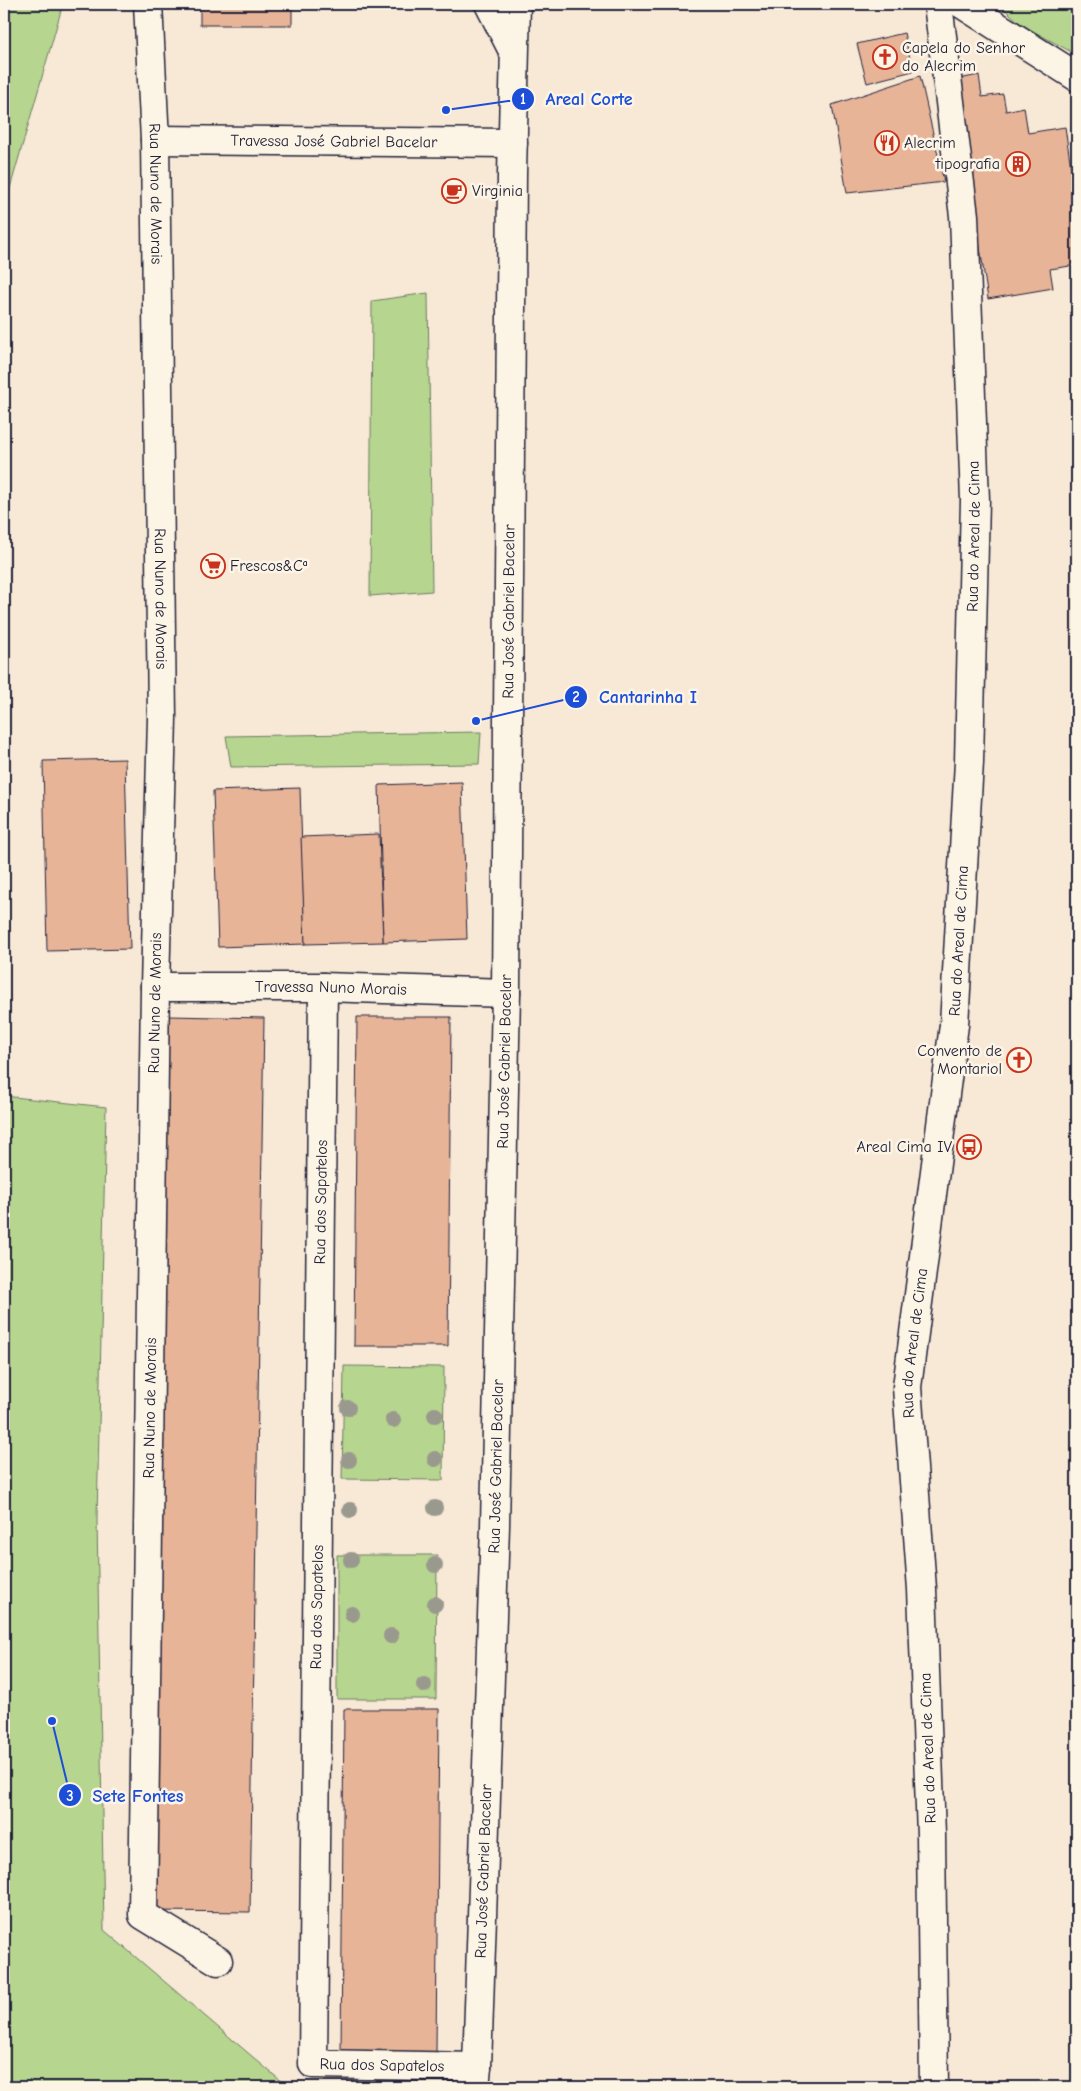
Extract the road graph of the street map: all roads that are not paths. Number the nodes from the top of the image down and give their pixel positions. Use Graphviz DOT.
graph roads {
  1 [pos="148,4"];
  2 [pos="489,4"];
  3 [pos="516,4"];
  4 [pos="938,4"];
  5 [pos="962,4"];
  6 [pos="515,55"];
  7 [pos="1077,78"];
  8 [pos="155,140"];
  9 [pos="513,143"];
  10 [pos="155,987"];
  11 [pos="323,987"];
  12 [pos="506,993"];
  13 [pos="218,1961"];
  14 [pos="476,2077"];
  15 [pos="934,2087"];
  1 -- 8 [label="street, Rua Nuno de Morais"];
  2 -- 6 [label="street, Rua José Gabriel Bacelar"];
  3 -- 6 [label="street, Rua José Gabriel Bacelar"];
  4 -- 15 [label="street, Rua do Areal de Cima"];
  5 -- 7 [label="street"];
  6 -- 9 [label="street, Rua José Gabriel Bacelar"];
  8 -- 9 [label="street, Travessa José Gabriel Bacelar"];
  8 -- 10 [label="street, Rua Nuno de Morais"];
  9 -- 12 [label="street, Rua José Gabriel Bacelar"];
  10 -- 11 [label="street, Travessa Nuno Morais"];
  10 -- 13 [label="street, Rua Nuno de Morais"];
  11 -- 12 [label="street, Travessa Nuno Morais"];
  11 -- 14 [label="street, Rua dos Sapatelos"];
  12 -- 14 [label="street, Rua José Gabriel Bacelar"];
}
